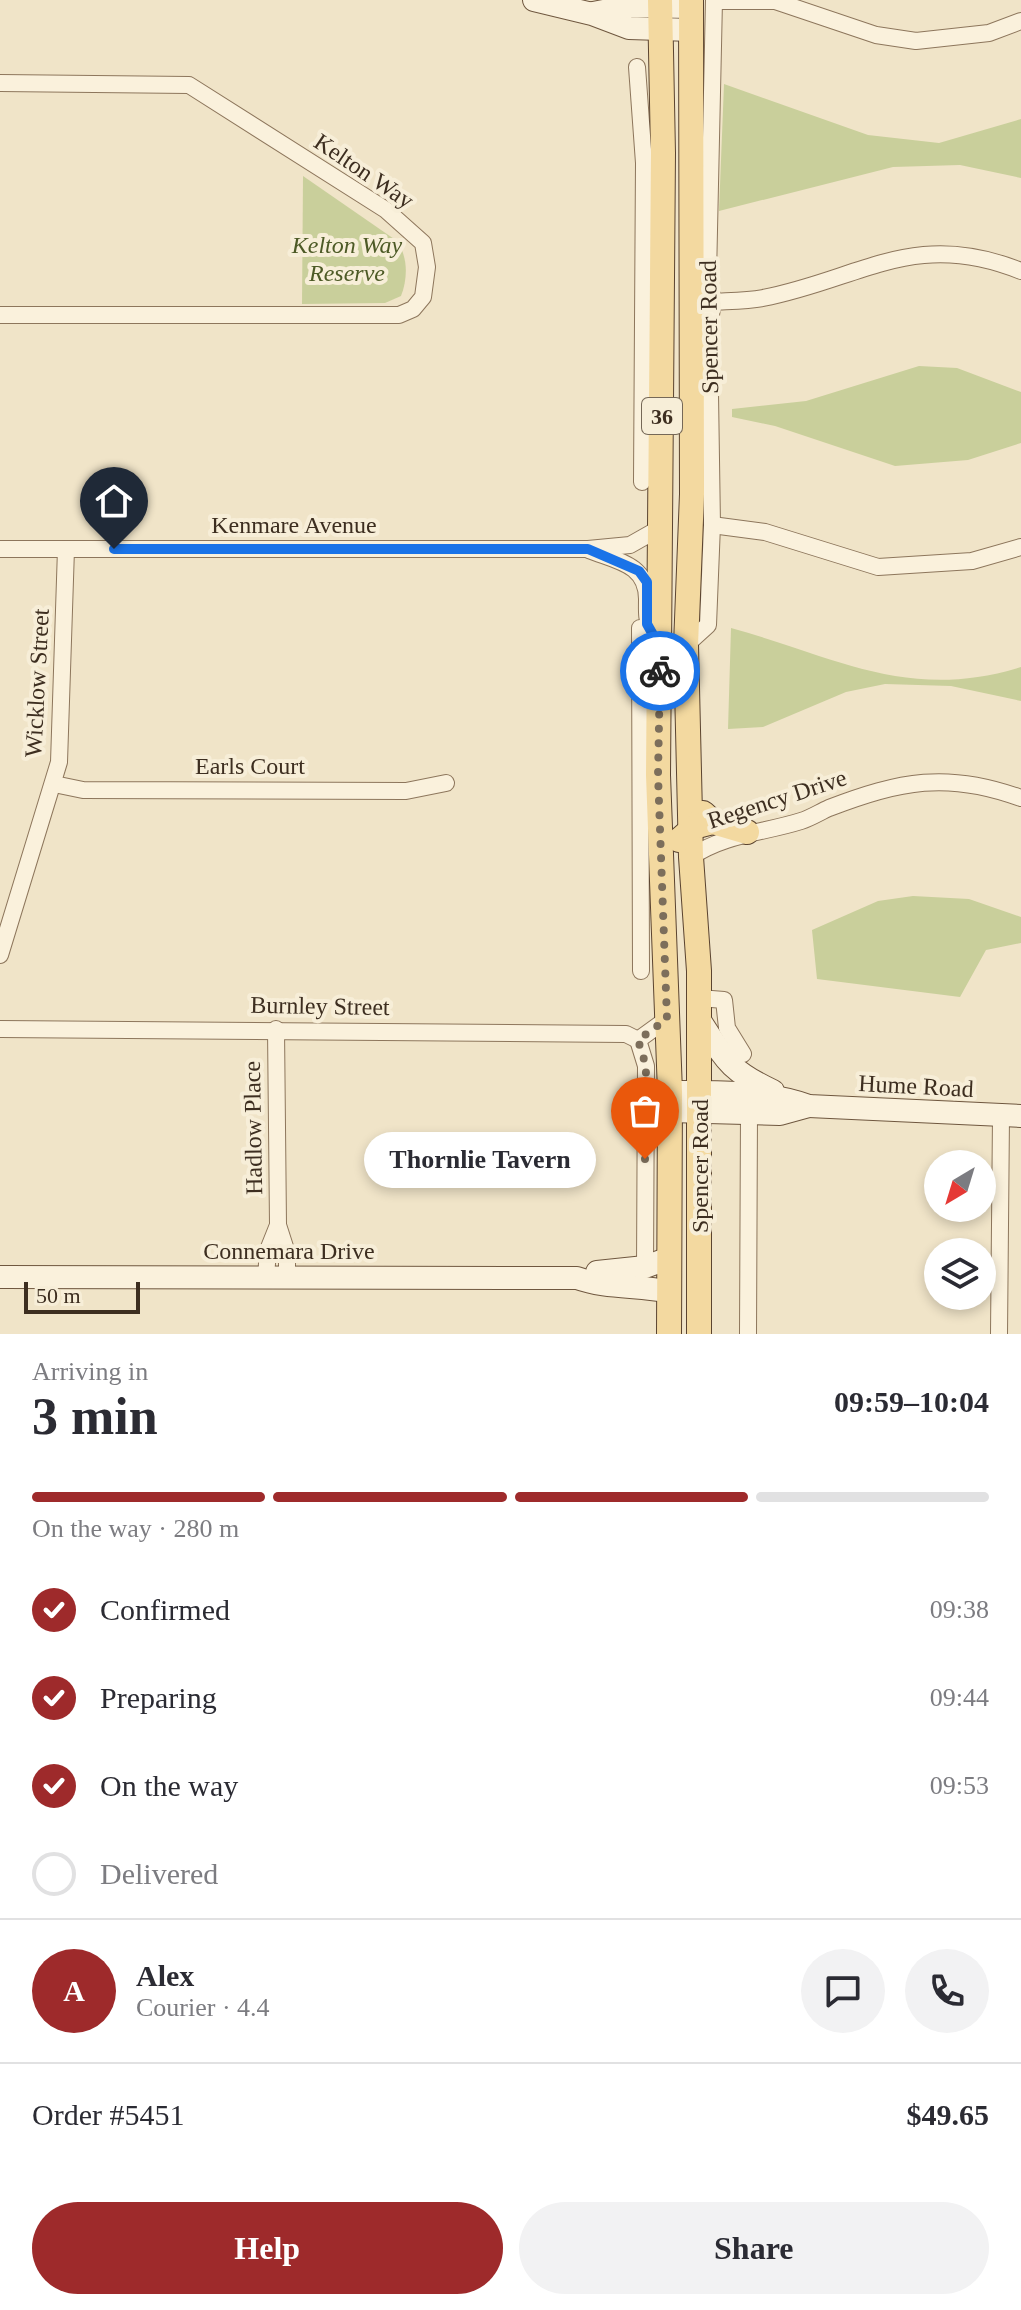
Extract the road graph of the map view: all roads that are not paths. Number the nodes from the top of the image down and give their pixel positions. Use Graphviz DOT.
graph roads {
  1 [pos="534,0"];
  2 [pos="701,8"];
  3 [pos="660,12"];
  4 [pos="1021,21"];
  5 [pos="637,67"];
  6 [pos="0,83"];
  7 [pos="654,158"];
  8 [pos="1021,271"];
  9 [pos="713,302"];
  10 [pos="0,315"];
  11 [pos="641,415"];
  12 [pos="662,436"];
  13 [pos="642,482"];
  14 [pos="702,526"];
  15 [pos="660,528"];
  16 [pos="1021,547"];
  17 [pos="0,549"];
  18 [pos="66,549"];
  19 [pos="588,549"];
  20 [pos="640,628"];
  21 [pos="661,649"];
  22 [pos="649,729"];
  23 [pos="446,783"];
  24 [pos="54,784"];
  25 [pos="1021,798"];
  26 [pos="702,826"];
  27 [pos="747,832"];
  28 [pos="691,857"];
  29 [pos="0,955"];
  30 [pos="641,971"];
  31 [pos="699,1009"];
  32 [pos="667,1019"];
  33 [pos="0,1029"];
  34 [pos="276,1029"];
  35 [pos="638,1040"];
  36 [pos="743,1054"];
  37 [pos="670,1102"];
  38 [pos="700,1102"];
  39 [pos="798,1102"];
  40 [pos="749,1113"];
  41 [pos="1011,1116"];
  42 [pos="669,1258"];
  43 [pos="645,1267"];
  44 [pos="0,1277"];
  45 [pos="277,1277"];
  46 [pos="577,1278"];
  47 [pos="670,1292"];
  48 [pos="698,1332"];
  49 [pos="669,1334"];
  50 [pos="748,1334"];
  51 [pos="999,1334"];
  1 -- 3 [label="street"];
  2 -- 3 [label="street"];
  2 -- 4 [label="street"];
  2 -- 9 [label="street, Spencer Road"];
  2 -- 14 [label="main road, Spencer Road / 36"];
  3 -- 7 [label="main road, Spencer Road / 36"];
  5 -- 7 [label="street, Spencer Road"];
  6 -- 10 [label="street, Kelton Way"];
  7 -- 11 [label="street, Spencer Road"];
  7 -- 12 [label="main road, Spencer Road / 36"];
  8 -- 9 [label="street"];
  9 -- 14 [label="street, Spencer Road"];
  11 -- 12 [label="street"];
  11 -- 13 [label="street, Spencer Road"];
  12 -- 15 [label="main road, Spencer Road / 36"];
  14 -- 16 [label="street"];
  14 -- 22 [label="main road"];
  14 -- 26 [label="main road, Spencer Road / 36"];
  15 -- 19 [label="street, Kenmare Avenue"];
  15 -- 21 [label="main road, Spencer Road / 36"];
  17 -- 18 [label="street, Kenmare Avenue"];
  18 -- 19 [label="street, Kenmare Avenue"];
  18 -- 24 [label="street, Wicklow Street"];
  19 -- 21 [label="street, Kenmare Avenue"];
  20 -- 22 [label="street, Spencer Road"];
  21 -- 22 [label="main road, Spencer Road / 36"];
  22 -- 30 [label="street, Spencer Road"];
  22 -- 32 [label="main road, Spencer Road / 36"];
  23 -- 24 [label="street, Earls Court"];
  24 -- 29 [label="street, Wicklow Street"];
  25 -- 27 [label="street, Regency Drive"];
  26 -- 27 [label="main road"];
  26 -- 28 [label="main road, Spencer Road / 36"];
  26 -- 32 [label="main road"];
  27 -- 28 [label="street, Regency Drive"];
  28 -- 31 [label="main road, Spencer Road / 36"];
  31 -- 36 [label="street"];
  31 -- 38 [label="main road, Spencer Road / 36"];
  31 -- 39 [label="street, Hume Road"];
  32 -- 35 [label="street"];
  32 -- 37 [label="main road, Spencer Road / 36"];
  33 -- 34 [label="street, Burnley Street"];
  34 -- 35 [label="street, Burnley Street"];
  34 -- 45 [label="street, Hadlow Place"];
  35 -- 43 [label="street"];
  37 -- 38 [label="street, Hume Road"];
  37 -- 42 [label="main road, Spencer Road / 36"];
  38 -- 39 [label="street, Hume Road"];
  38 -- 40 [label="street, Hume Road"];
  38 -- 48 [label="main road, Spencer Road / 36"];
  39 -- 40 [label="street, Hume Road"];
  39 -- 41 [label="street, Hume Road"];
  40 -- 50 [label="street, Spencer Road"];
  41 -- 51 [label="street"];
  42 -- 43 [label="street, Connemara Drive"];
  42 -- 47 [label="main road, Spencer Road / 36"];
  43 -- 46 [label="street, Connemara Drive"];
  44 -- 45 [label="street, Connemara Drive"];
  45 -- 46 [label="street, Connemara Drive"];
  46 -- 47 [label="street, Connemara Drive"];
  47 -- 49 [label="main road, Spencer Road / 36"];
}
